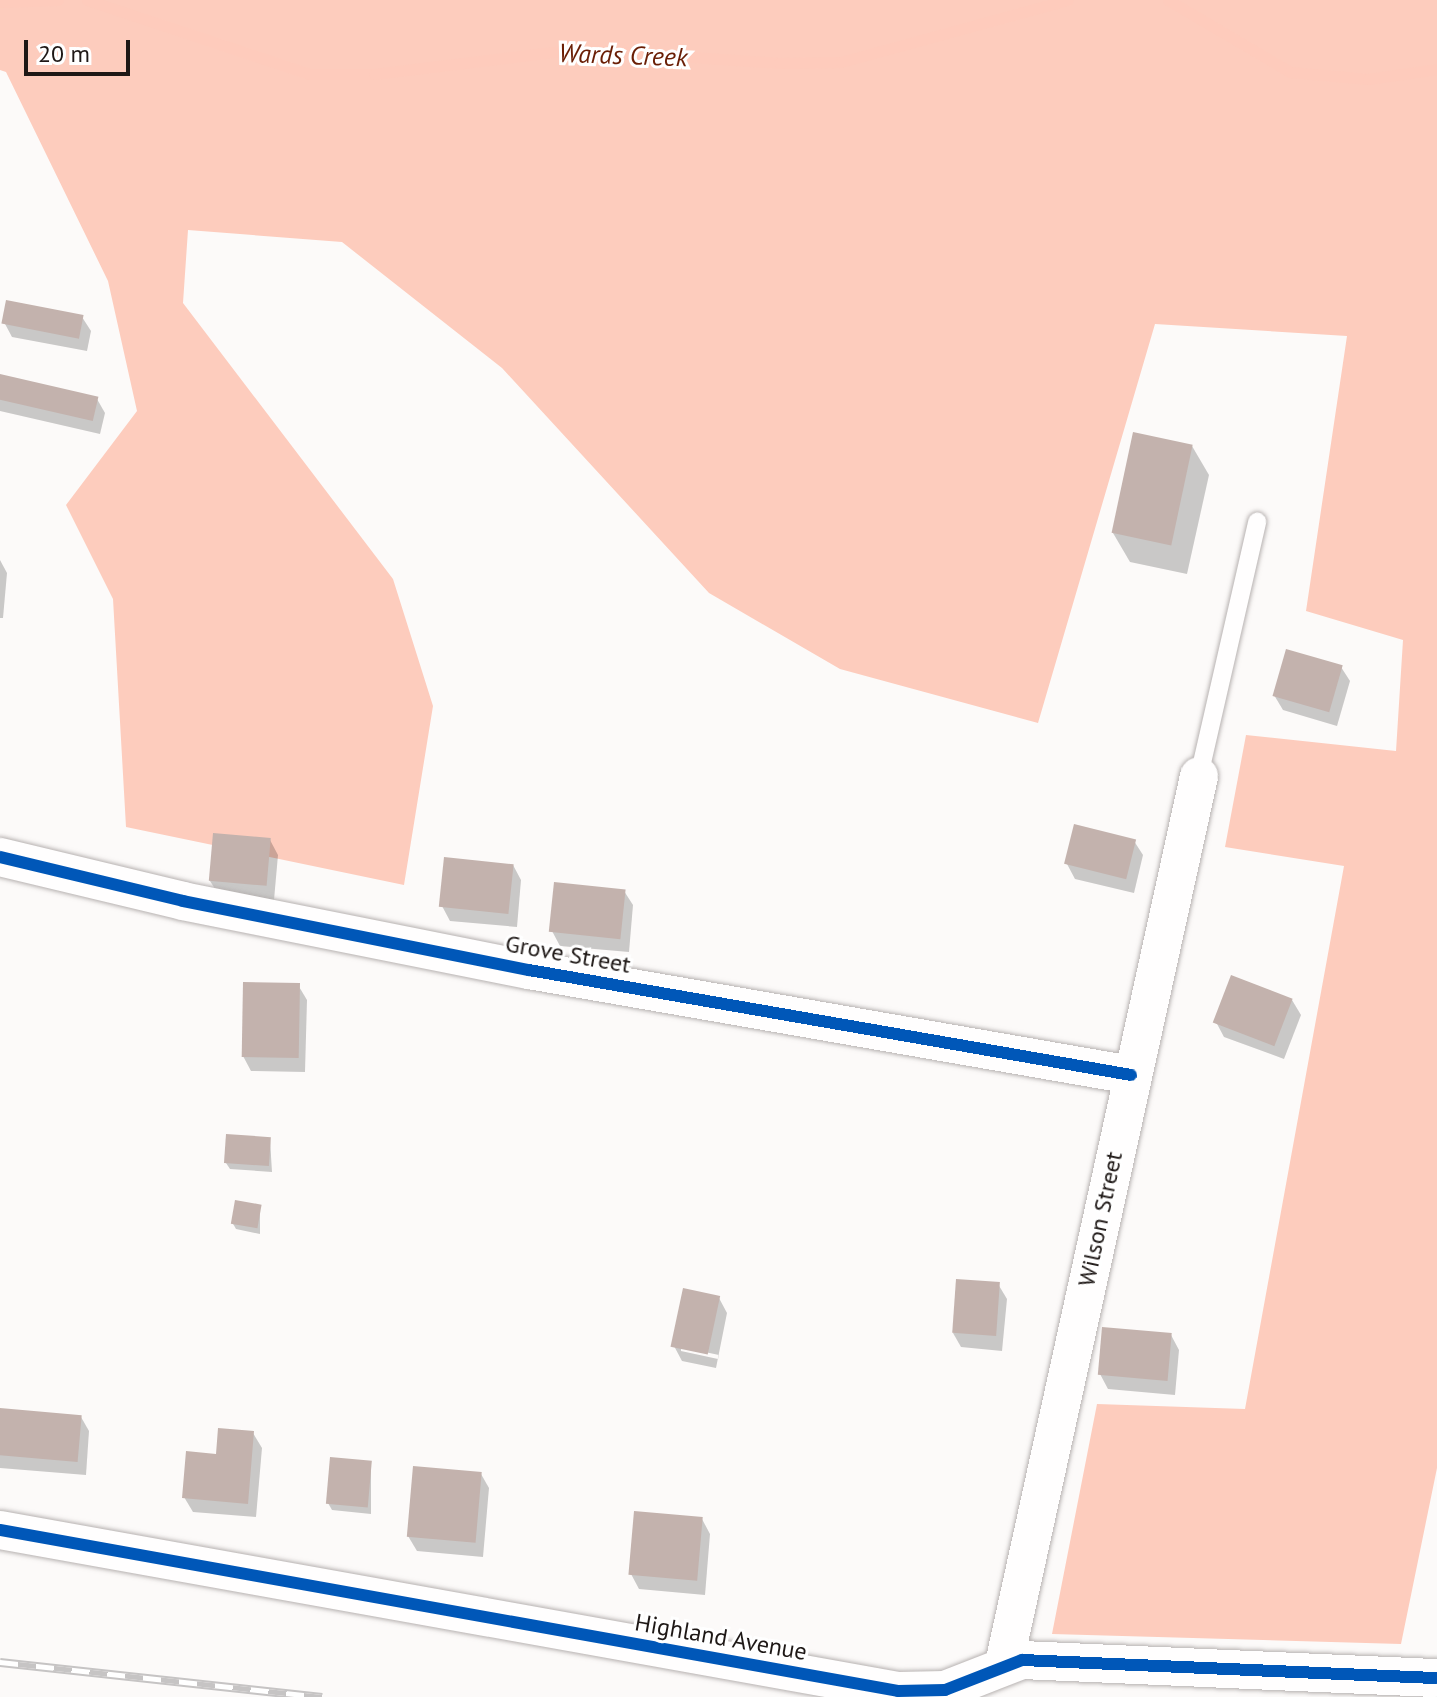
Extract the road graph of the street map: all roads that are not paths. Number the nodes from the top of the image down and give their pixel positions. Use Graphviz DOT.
graph roads {
  1 [pos="1257,522"];
  2 [pos="1199,776"];
  3 [pos="0,857"];
  4 [pos="1131,1075"];
  5 [pos="0,1530"];
  6 [pos="1004,1664"];
  7 [pos="1437,1678"];
  1 -- 2 [label="lane"];
  2 -- 4 [label="street, Wilson Street"];
  3 -- 4 [label="street, Grove Street"];
  4 -- 6 [label="street, Wilson Street"];
  5 -- 6 [label="street, Highland Avenue"];
  6 -- 7 [label="street, Highland Avenue"];
}
